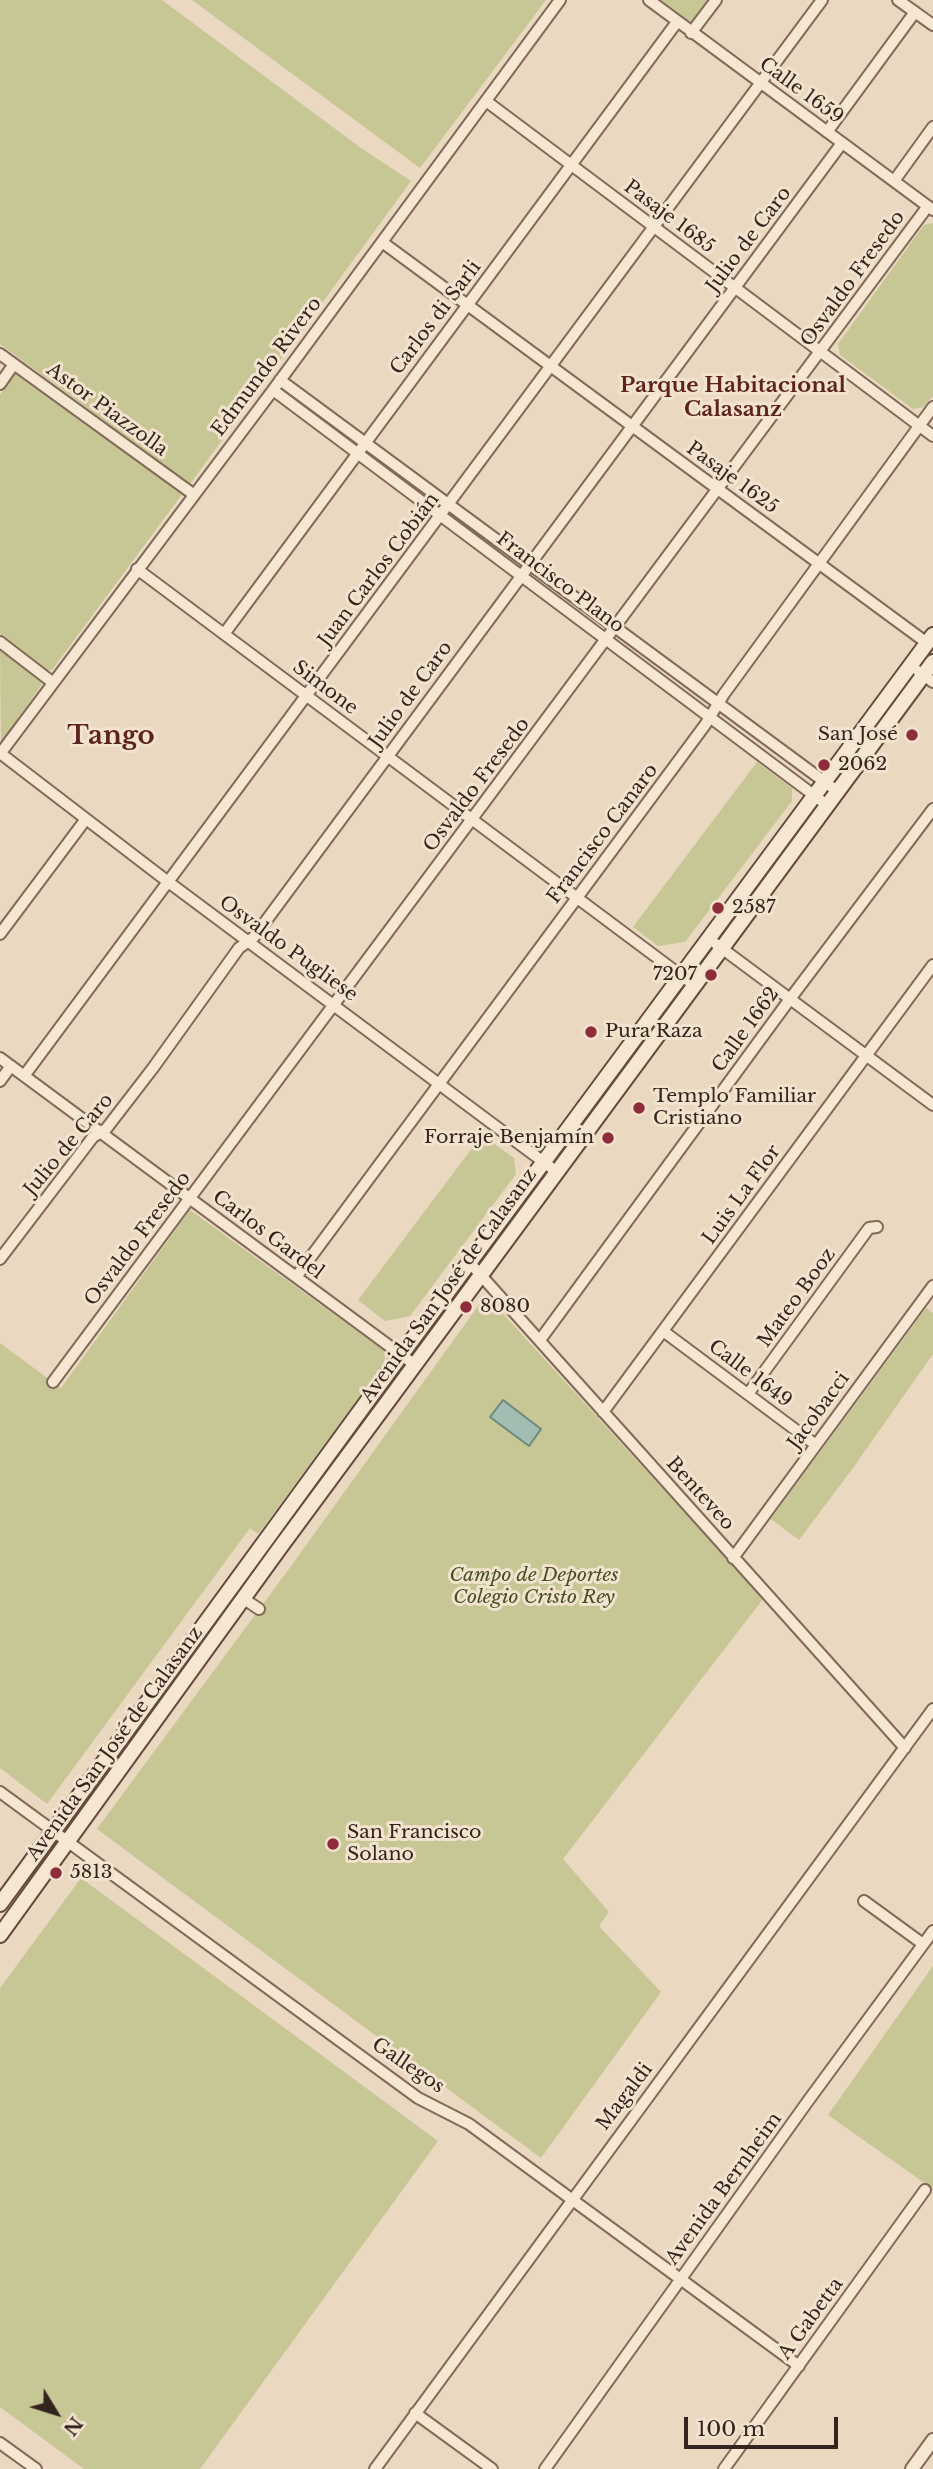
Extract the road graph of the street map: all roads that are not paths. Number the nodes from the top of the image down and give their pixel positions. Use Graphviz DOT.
graph roads {
  1 [pos="560,0"];
  2 [pos="649,0"];
  3 [pos="716,0"];
  4 [pos="822,0"];
  5 [pos="898,0"];
  6 [pos="915,12"];
  7 [pos="677,22"];
  8 [pos="933,25"];
  9 [pos="691,33"];
  10 [pos="759,83"];
  11 [pos="486,101"];
  12 [pos="933,127"];
  13 [pos="827,132"];
  14 [pos="842,143"];
  15 [pos="571,165"];
  16 [pos="894,181"];
  17 [pos="930,208"];
  18 [pos="653,226"];
  19 [pos="382,242"];
  20 [pos="735,287"];
  21 [pos="467,305"];
  22 [pos="821,351"];
  23 [pos="0,354"];
  24 [pos="14,364"];
  25 [pos="550,366"];
  26 [pos="0,384"];
  27 [pos="276,385"];
  28 [pos="933,407"];
  29 [pos="632,426"];
  30 [pos="919,426"];
  31 [pos="933,436"];
  32 [pos="365,443"];
  33 [pos="358,453"];
  34 [pos="718,490"];
  35 [pos="193,495"];
  36 [pos="448,505"];
  37 [pos="441,515"];
  38 [pos="529,564"];
  39 [pos="819,564"];
  40 [pos="137,569"];
  41 [pos="521,575"];
  42 [pos="616,628"];
  43 [pos="223,634"];
  44 [pos="930,639"];
  45 [pos="607,640"];
  46 [pos="0,642"];
  47 [pos="933,662"];
  48 [pos="910,665"];
  49 [pos="928,678"];
  50 [pos="52,682"];
  51 [pos="307,696"];
  52 [pos="718,704"];
  53 [pos="710,718"];
  54 [pos="0,753"];
  55 [pos="387,756"];
  56 [pos="824,782"];
  57 [pos="837,791"];
  58 [pos="814,796"];
  59 [pos="827,805"];
  60 [pos="933,809"];
  61 [pos="86,819"];
  62 [pos="473,820"];
  63 [pos="167,881"];
  64 [pos="578,898"];
  65 [pos="0,933"];
  66 [pos="709,938"];
  67 [pos="248,941"];
  68 [pos="722,948"];
  69 [pos="933,965"];
  70 [pos="681,975"];
  71 [pos="694,985"];
  72 [pos="790,999"];
  73 [pos="335,1005"];
  74 [pos="867,1055"];
  75 [pos="0,1058"];
  76 [pos="11,1066"];
  77 [pos="24,1076"];
  78 [pos="0,1081"];
  79 [pos="440,1084"];
  80 [pos="933,1105"];
  81 [pos="101,1133"];
  82 [pos="543,1162"];
  83 [pos="557,1172"];
  84 [pos="190,1199"];
  85 [pos="877,1227"];
  86 [pos="0,1259"];
  87 [pos="469,1262"];
  88 [pos="481,1275"];
  89 [pos="296,1278"];
  90 [pos="931,1293"];
  91 [pos="663,1331"];
  92 [pos="540,1340"];
  93 [pos="401,1355"];
  94 [pos="415,1365"];
  95 [pos="53,1382"];
  96 [pos="748,1394"];
  97 [pos="603,1412"];
  98 [pos="816,1445"];
  99 [pos="733,1558"];
  100 [pos="244,1599"];
  101 [pos="259,1609"];
  102 [pos="933,1709"];
  103 [pos="905,1748"];
  104 [pos="0,1792"];
  105 [pos="53,1831"];
  106 [pos="69,1842"];
  107 [pos="864,1900"];
  108 [pos="0,1904"];
  109 [pos="933,1931"];
  110 [pos="0,1935"];
  111 [pos="923,1944"];
  112 [pos="925,2190"];
  113 [pos="571,2199"];
  114 [pos="680,2279"];
  115 [pos="799,2366"];
  116 [pos="415,2413"];
  117 [pos="933,2440"];
  118 [pos="0,2443"];
  119 [pos="36,2469"];
  120 [pos="375,2469"];
  121 [pos="492,2469"];
  122 [pos="545,2469"];
  123 [pos="724,2469"];
  124 [pos="912,2469"];
  1 -- 11 [label="street, Edmundo Rivero"];
  2 -- 7 [label="street, Calle 1659"];
  3 -- 9 [label="street"];
  4 -- 10 [label="street, Juan Carlos Cobián"];
  5 -- 6 [label="street"];
  6 -- 8 [label="street"];
  6 -- 13 [label="street"];
  7 -- 9 [label="street, Calle 1659"];
  7 -- 15 [label="street, Carlos di Sarli"];
  9 -- 10 [label="street, Calle 1659"];
  10 -- 13 [label="street, Calle 1659"];
  10 -- 18 [label="street, Juan Carlos Cobián"];
  11 -- 15 [label="street, Pasaje 1685"];
  11 -- 19 [label="street, Edmundo Rivero"];
  12 -- 16 [label="street"];
  13 -- 14 [label="street, Calle 1659"];
  14 -- 16 [label="street, Calle 1659"];
  14 -- 20 [label="street, Julio de Caro"];
  15 -- 18 [label="street, Pasaje 1685"];
  15 -- 21 [label="street, Carlos di Sarli"];
  16 -- 17 [label="street, Calle 1659"];
  17 -- 22 [label="street, Osvaldo Fresedo"];
  18 -- 20 [label="street, Pasaje 1685"];
  18 -- 25 [label="street, Juan Carlos Cobián"];
  19 -- 21 [label="street, Pasaje 1625"];
  19 -- 27 [label="street, Edmundo Rivero"];
  20 -- 22 [label="street, Pasaje 1685"];
  20 -- 29 [label="street, Julio de Caro"];
  21 -- 25 [label="street, Pasaje 1625"];
  21 -- 32 [label="street, Carlos di Sarli"];
  22 -- 30 [label="street, Pasaje 1685"];
  22 -- 34 [label="street, Osvaldo Fresedo"];
  23 -- 24 [label="street, Astor Piazzolla"];
  24 -- 26 [label="street"];
  24 -- 35 [label="street, Astor Piazzolla"];
  25 -- 29 [label="street, Pasaje 1625"];
  25 -- 36 [label="street, Juan Carlos Cobián"];
  27 -- 32 [label="street, Francisco Plano"];
  27 -- 33 [label="street, Francisco Plano"];
  27 -- 35 [label="street, Edmundo Rivero"];
  28 -- 30 [label="street, Francisco Canaro"];
  29 -- 34 [label="street, Pasaje 1625"];
  29 -- 38 [label="street, Julio de Caro"];
  30 -- 31 [label="street, Pasaje 1685"];
  30 -- 39 [label="street, Francisco Canaro"];
  32 -- 33 [label="street, Carlos di Sarli"];
  32 -- 36 [label="street, Francisco Plano"];
  33 -- 37 [label="street, Francisco Plano"];
  33 -- 43 [label="street, Carlos di Sarli"];
  34 -- 39 [label="street, Pasaje 1625"];
  34 -- 42 [label="street, Osvaldo Fresedo"];
  35 -- 40 [label="street, Edmundo Rivero"];
  36 -- 37 [label="street, Juan Carlos Cobián"];
  36 -- 38 [label="street, Francisco Plano"];
  37 -- 41 [label="street, Francisco Plano"];
  37 -- 51 [label="street, Juan Carlos Cobián"];
  38 -- 41 [label="street, Julio de Caro"];
  38 -- 42 [label="street, Francisco Plano"];
  39 -- 44 [label="street, Pasaje 1625"];
  39 -- 52 [label="street, Francisco Canaro"];
  40 -- 43 [label="street, Simone"];
  40 -- 50 [label="street, Edmundo Rivero"];
  41 -- 45 [label="street, Francisco Plano"];
  41 -- 55 [label="street, Julio de Caro"];
  42 -- 45 [label="street, Osvaldo Fresedo"];
  42 -- 52 [label="street, Francisco Plano"];
  43 -- 51 [label="street, Simone"];
  44 -- 48 [label="main road, Avenida San José de Calasanz"];
  45 -- 53 [label="street, Francisco Plano"];
  45 -- 62 [label="street, Osvaldo Fresedo"];
  46 -- 50 [label="street"];
  47 -- 49 [label="main road, Avenida San José de Calasanz"];
  48 -- 49 [label="street"];
  48 -- 56 [label="main road, Avenida San José de Calasanz"];
  49 -- 57 [label="main road, Avenida San José de Calasanz"];
  50 -- 54 [label="street, Edmundo Rivero"];
  51 -- 55 [label="street, Simone"];
  51 -- 63 [label="street, Juan Carlos Cobián"];
  52 -- 53 [label="street, Francisco Canaro"];
  52 -- 56 [label="street, Francisco Plano"];
  53 -- 58 [label="street, Francisco Plano"];
  53 -- 64 [label="street, Francisco Canaro"];
  54 -- 61 [label="street, Osvaldo Pugliese"];
  55 -- 62 [label="street, Simone"];
  55 -- 67 [label="street, Julio de Caro"];
  56 -- 57 [label="street, Francisco Plano"];
  56 -- 58 [label="main road, Avenida San José de Calasanz"];
  57 -- 59 [label="main road, Avenida San José de Calasanz"];
  58 -- 59 [label="street, Francisco Plano"];
  58 -- 66 [label="main road, Avenida San José de Calasanz"];
  59 -- 68 [label="main road, Avenida San José de Calasanz"];
  60 -- 72 [label="street, Calle 1662"];
  61 -- 63 [label="street, Osvaldo Pugliese"];
  61 -- 65 [label="street"];
  62 -- 64 [label="street, Simone"];
  62 -- 73 [label="street, Osvaldo Fresedo"];
  63 -- 67 [label="street, Osvaldo Pugliese"];
  63 -- 77 [label="street, Juan Carlos Cobián"];
  64 -- 70 [label="street, Simone"];
  64 -- 79 [label="street, Francisco Canaro"];
  66 -- 68 [label="street"];
  66 -- 70 [label="main road, Avenida San José de Calasanz"];
  67 -- 73 [label="street, Osvaldo Pugliese"];
  67 -- 81 [label="street, Julio de Caro"];
  68 -- 71 [label="main road, Avenida San José de Calasanz"];
  68 -- 72 [label="street"];
  69 -- 74 [label="street, Luis La Flor"];
  70 -- 71 [label="street, Simone"];
  70 -- 82 [label="main road, Avenida San José de Calasanz"];
  71 -- 83 [label="main road, Avenida San José de Calasanz"];
  72 -- 74 [label="street"];
  72 -- 92 [label="street, Calle 1662"];
  73 -- 79 [label="street, Osvaldo Pugliese"];
  73 -- 84 [label="street, Osvaldo Fresedo"];
  74 -- 80 [label="street"];
  74 -- 91 [label="street, Luis La Flor"];
  75 -- 76 [label="street, Carlos Gardel"];
  76 -- 77 [label="street, Carlos Gardel"];
  76 -- 78 [label="street"];
  77 -- 81 [label="street, Carlos Gardel"];
  79 -- 82 [label="street, Osvaldo Pugliese"];
  79 -- 89 [label="street, Francisco Canaro"];
  81 -- 84 [label="street, Carlos Gardel"];
  81 -- 86 [label="street, Julio de Caro"];
  82 -- 83 [label="street, Osvaldo Pugliese"];
  82 -- 87 [label="main road, Avenida San José de Calasanz"];
  83 -- 88 [label="main road, Avenida San José de Calasanz"];
  84 -- 89 [label="street, Carlos Gardel"];
  84 -- 95 [label="street, Osvaldo Fresedo"];
  85 -- 96 [label="street, Mateo Booz"];
  87 -- 88 [label="street, Benteveo"];
  87 -- 93 [label="main road, Avenida San José de Calasanz"];
  88 -- 92 [label="street, Benteveo"];
  88 -- 94 [label="main road, Avenida San José de Calasanz"];
  89 -- 93 [label="street, Carlos Gardel"];
  90 -- 98 [label="street, Jacobacci"];
  91 -- 96 [label="street, Calle 1649"];
  91 -- 97 [label="street, Luis La Flor"];
  92 -- 97 [label="street, Benteveo"];
  93 -- 94 [label="street, Carlos Gardel"];
  93 -- 105 [label="main road, Avenida San José de Calasanz"];
  94 -- 100 [label="main road, Avenida San José de Calasanz"];
  96 -- 98 [label="street, Calle 1649"];
  97 -- 99 [label="street, Benteveo"];
  98 -- 99 [label="street, Jacobacci"];
  99 -- 103 [label="street, Benteveo"];
  100 -- 101 [label="street"];
  100 -- 106 [label="main road, Avenida San José de Calasanz"];
  102 -- 103 [label="street, Magaldi"];
  103 -- 113 [label="street, Magaldi"];
  104 -- 105 [label="street, Gallegos"];
  105 -- 106 [label="street, Gallegos"];
  105 -- 108 [label="main road, Avenida San José de Calasanz"];
  106 -- 110 [label="main road, Avenida San José de Calasanz"];
  106 -- 113 [label="street, Gallegos"];
  107 -- 111 [label="street"];
  109 -- 111 [label="street, Avenida Bernheim"];
  111 -- 114 [label="street, Avenida Bernheim"];
  112 -- 115 [label="street, A Gabetta"];
  113 -- 114 [label="street, Gallegos"];
  113 -- 116 [label="street, Magaldi"];
  114 -- 115 [label="street, Gallegos"];
  114 -- 122 [label="street, Avenida Bernheim"];
  115 -- 123 [label="street, A Gabetta"];
  116 -- 120 [label="street, Magaldi"];
  116 -- 121 [label="street"];
  117 -- 124 [label="street"];
  118 -- 119 [label="street"];
}
